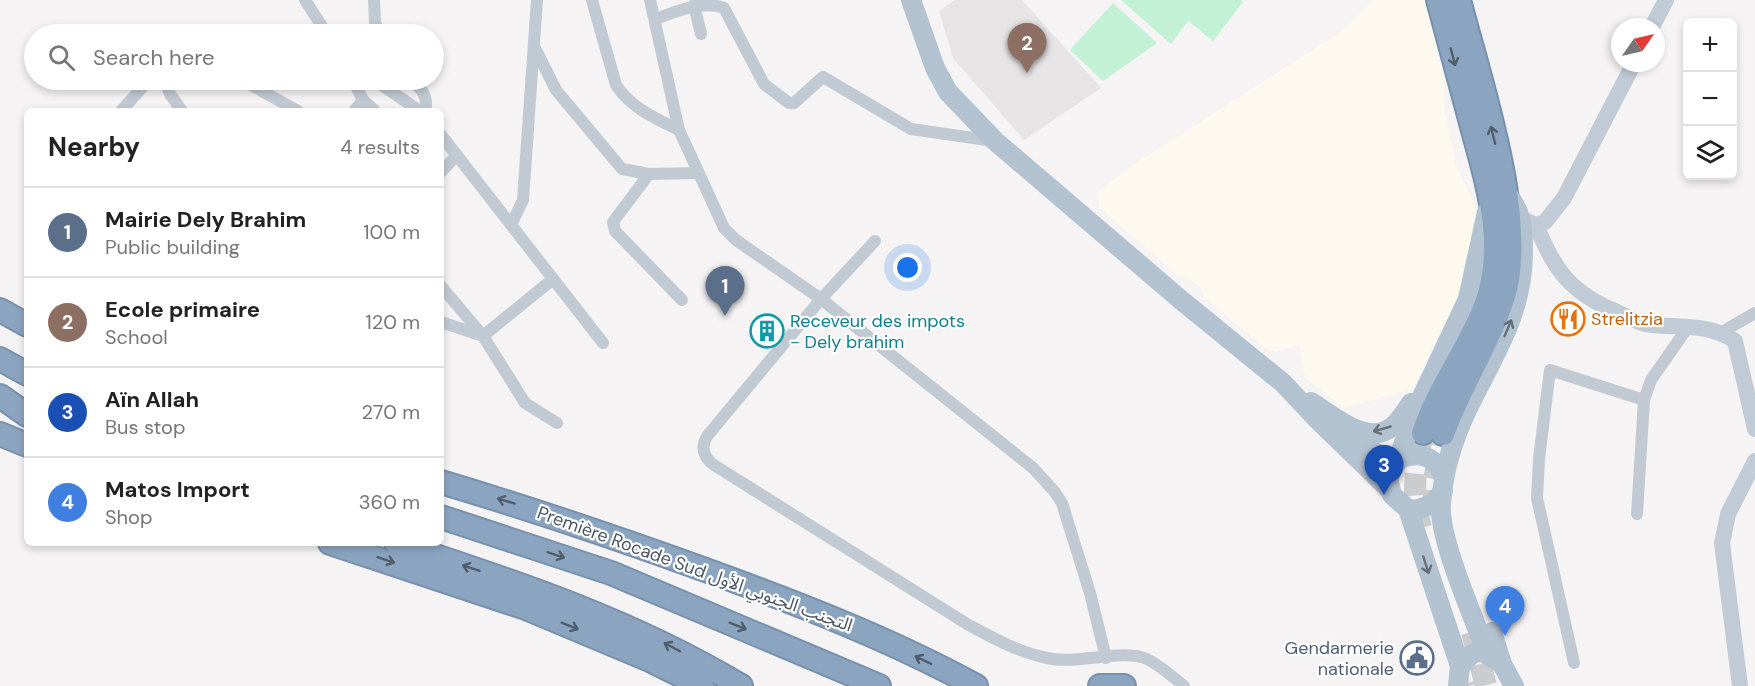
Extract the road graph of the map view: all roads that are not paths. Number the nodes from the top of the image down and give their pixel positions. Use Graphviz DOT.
graph roads {
  1 [pos="305,0"];
  2 [pos="374,0"];
  3 [pos="537,0"];
  4 [pos="592,0"];
  5 [pos="650,0"];
  6 [pos="911,0"];
  7 [pos="1438,0"];
  8 [pos="1459,0"];
  9 [pos="1666,0"];
  10 [pos="694,5"];
  11 [pos="1657,18"];
  12 [pos="656,19"];
  13 [pos="321,24"];
  14 [pos="376,24"];
  15 [pos="701,34"];
  16 [pos="534,46"];
  17 [pos="1629,72"];
  18 [pos="140,90"];
  19 [pos="167,90"];
  20 [pos="260,90"];
  21 [pos="358,90"];
  22 [pos="389,90"];
  23 [pos="420,90"];
  24 [pos="363,100"];
  25 [pos="124,108"];
  26 [pos="180,108"];
  27 [pos="293,108"];
  28 [pos="356,108"];
  29 [pos="372,108"];
  30 [pos="416,108"];
  31 [pos="426,108"];
  32 [pos="679,130"];
  33 [pos="444,139"];
  34 [pos="995,141"];
  35 [pos="457,155"];
  36 [pos="444,169"];
  37 [pos="698,173"];
  38 [pos="650,174"];
  39 [pos="1497,193"];
  40 [pos="1529,221"];
  41 [pos="511,225"];
  42 [pos="875,241"];
  43 [pos="553,279"];
  44 [pos="444,290"];
  45 [pos="821,299"];
  46 [pos="682,300"];
  47 [pos="0,310"];
  48 [pos="1755,313"];
  49 [pos="0,323"];
  50 [pos="24,323"];
  51 [pos="444,323"];
  52 [pos="1688,327"];
  53 [pos="1722,332"];
  54 [pos="24,335"];
  55 [pos="483,336"];
  56 [pos="603,342"];
  57 [pos="0,359"];
  58 [pos="24,372"];
  59 [pos="1435,372"];
  60 [pos="1283,383"];
  61 [pos="0,396"];
  62 [pos="1644,400"];
  63 [pos="0,409"];
  64 [pos="24,413"];
  65 [pos="1315,417"];
  66 [pos="24,419"];
  67 [pos="557,423"];
  68 [pos="1755,429"];
  69 [pos="0,434"];
  70 [pos="1440,438"];
  71 [pos="24,444"];
  72 [pos="1397,461"];
  73 [pos="1755,461"];
  74 [pos="444,483"];
  75 [pos="1443,484"];
  76 [pos="1389,489"];
  77 [pos="1408,510"];
  78 [pos="1637,514"];
  79 [pos="444,518"];
  80 [pos="339,546"];
  81 [pos="405,546"];
  82 [pos="1106,658"];
  83 [pos="1495,658"];
  84 [pos="1574,663"];
  85 [pos="1460,666"];
  86 [pos="870,683"];
  87 [pos="702,686"];
  88 [pos="741,686"];
  89 [pos="975,686"];
  90 [pos="1100,686"];
  91 [pos="1124,686"];
  92 [pos="1185,686"];
  93 [pos="1458,686"];
  94 [pos="1514,686"];
  95 [pos="1740,686"];
  1 -- 13 [label="street"];
  2 -- 14 [label="street"];
  3 -- 16 [label="street"];
  4 -- 32 [label="street"];
  5 -- 12 [label="street"];
  6 -- 34 [label="main road"];
  7 -- 39 [label="highway, one-way"];
  39 -- 8 [label="highway, one-way"];
  9 -- 11 [label="street"];
  10 -- 12 [label="street"];
  10 -- 15 [label="street"];
  10 -- 34 [label="street"];
  12 -- 32 [label="street"];
  16 -- 38 [label="street"];
  16 -- 41 [label="street"];
  17 -- 40 [label="street"];
  18 -- 25 [label="street"];
  19 -- 26 [label="street"];
  20 -- 27 [label="street"];
  21 -- 24 [label="street"];
  22 -- 30 [label="street"];
  23 -- 31 [label="street"];
  24 -- 28 [label="street"];
  24 -- 29 [label="street"];
  32 -- 37 [label="street"];
  33 -- 35 [label="street"];
  34 -- 60 [label="main road"];
  35 -- 36 [label="street"];
  35 -- 41 [label="street"];
  37 -- 38 [label="street"];
  37 -- 45 [label="street"];
  38 -- 46 [label="street"];
  39 -- 40 [label="main road"];
  39 -- 59 [label="main road"];
  39 -- 70 [label="highway"];
  40 -- 52 [label="street"];
  70 -- 40 [label="main road, one-way"];
  41 -- 43 [label="street"];
  42 -- 45 [label="street"];
  43 -- 55 [label="street"];
  43 -- 56 [label="street"];
  44 -- 55 [label="street"];
  45 -- 82 [label="street"];
  45 -- 82 [label="street"];
  47 -- 50 [label="highway"];
  48 -- 53 [label="street"];
  49 -- 54 [label="highway"];
  51 -- 55 [label="street"];
  52 -- 53 [label="street"];
  52 -- 62 [label="street"];
  53 -- 68 [label="street"];
  55 -- 67 [label="street"];
  57 -- 58 [label="highway"];
  59 -- 60 [label="main road, one-way"];
  59 -- 72 [label="main road"];
  60 -- 65 [label="main road"];
  61 -- 64 [label="highway"];
  62 -- 78 [label="street"];
  62 -- 84 [label="street"];
  63 -- 66 [label="highway"];
  65 -- 72 [label="main road"];
  65 -- 76 [label="main road"];
  69 -- 71 [label="highway"];
  70 -- 75 [label="main road"];
  70 -- 83 [label="main road"];
  72 -- 75 [label="main road"];
  72 -- 76 [label="main road"];
  73 -- 95 [label="street"];
  89 -- 74 [label="highway, Première Rocade Sud التجنب الجنوبي الأول, one-way"];
  75 -- 77 [label="main road"];
  75 -- 83 [label="main road"];
  76 -- 77 [label="main road"];
  77 -- 85 [label="main road, one-way"];
  79 -- 86 [label="highway, Première Rocade Sud التجنب الجنوبي الأول, one-way"];
  80 -- 87 [label="highway, one-way"];
  88 -- 81 [label="highway, one-way"];
  82 -- 92 [label="street"];
  83 -- 85 [label="main road"];
  83 -- 94 [label="main road"];
  85 -- 93 [label="main road"];
  90 -- 91 [label="highway"];
}
